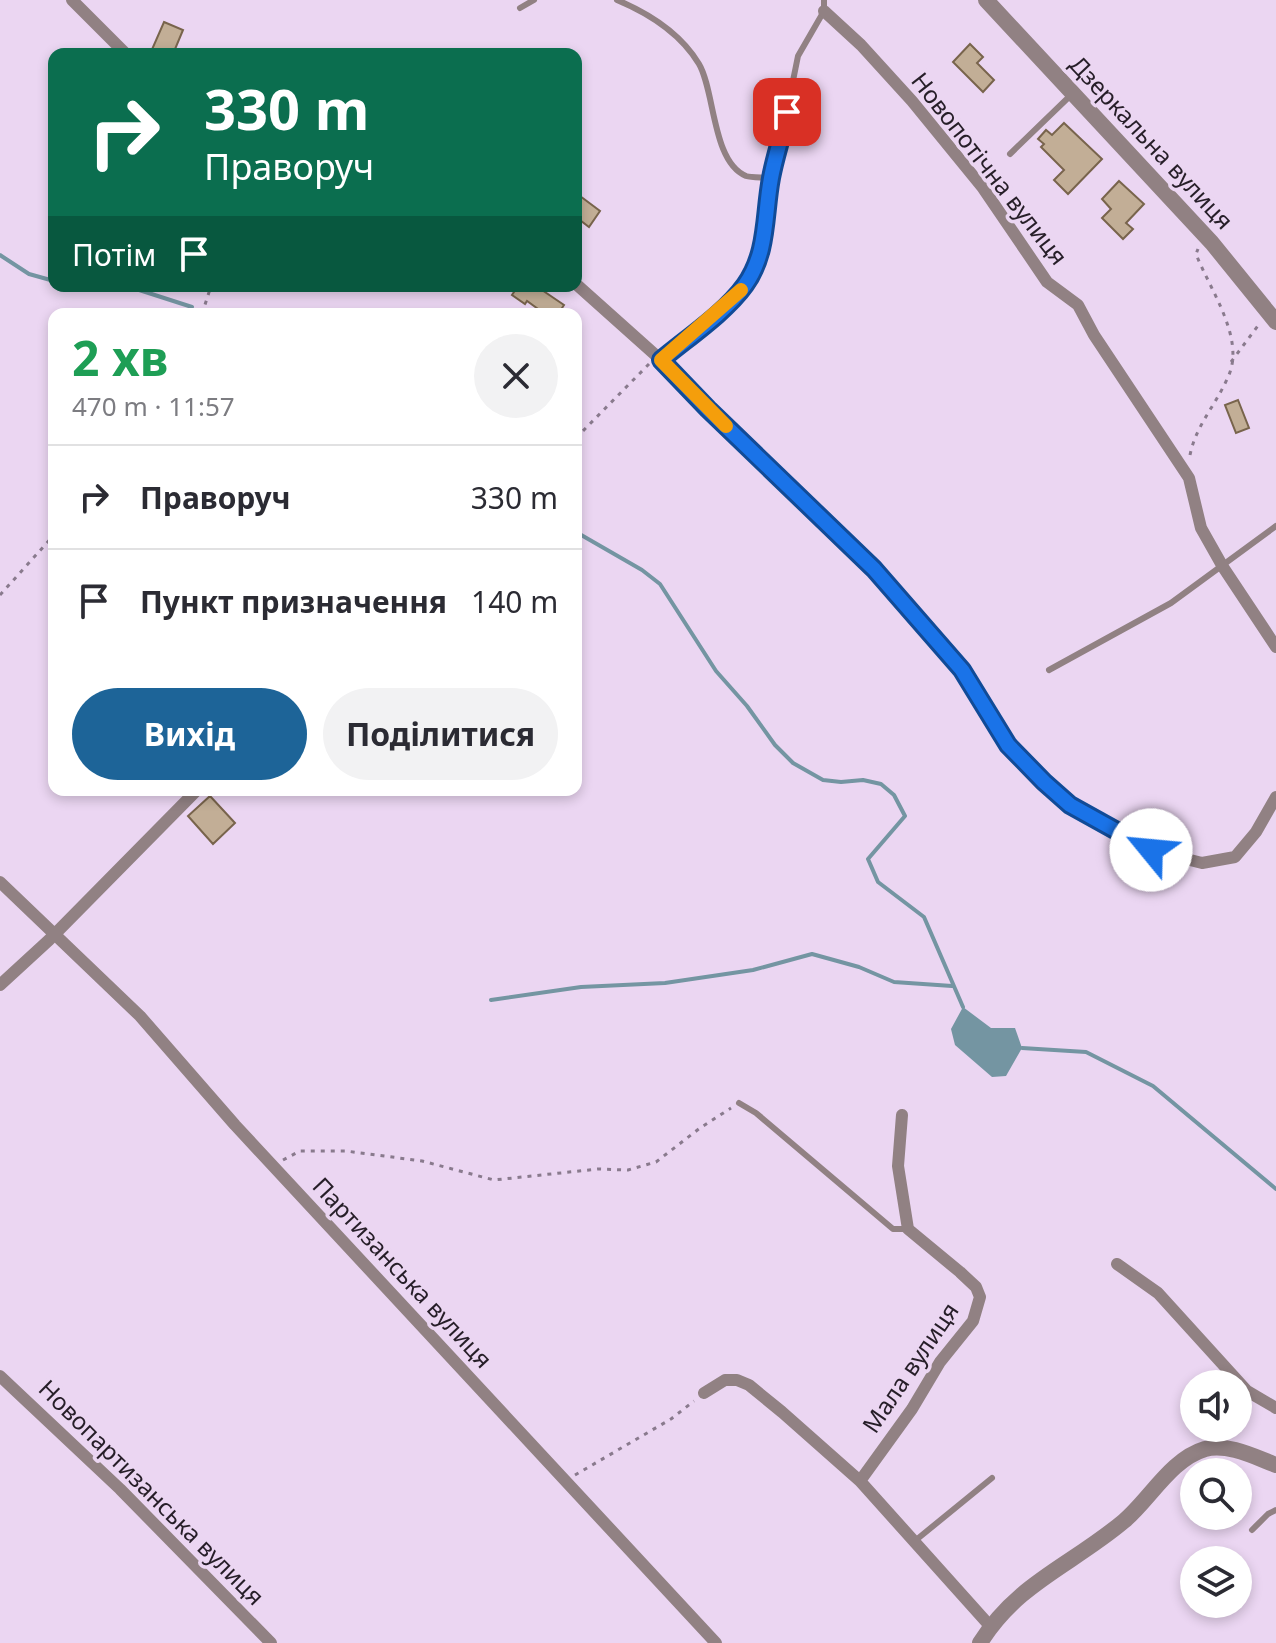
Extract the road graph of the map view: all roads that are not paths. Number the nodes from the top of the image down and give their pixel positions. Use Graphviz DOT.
graph roads {
  1 [pos="72,0"];
  2 [pos="534,0"];
  3 [pos="617,0"];
  4 [pos="986,0"];
  5 [pos="824,6"];
  6 [pos="520,8"];
  7 [pos="120,48"];
  8 [pos="1073,93"];
  9 [pos="1010,154"];
  10 [pos="771,178"];
  11 [pos="582,289"];
  12 [pos="1272,317"];
  13 [pos="659,358"];
  14 [pos="1276,526"];
  15 [pos="1223,567"];
  16 [pos="1276,647"];
  17 [pos="1049,670"];
  18 [pos="191,796"];
  19 [pos="1276,797"];
  20 [pos="0,882"];
  21 [pos="55,934"];
  22 [pos="0,985"];
  23 [pos="739,1103"];
  24 [pos="902,1115"];
  25 [pos="908,1229"];
  26 [pos="1117,1264"];
  27 [pos="1228,1370"];
  28 [pos="0,1376"];
  29 [pos="704,1393"];
  30 [pos="1252,1394"];
  31 [pos="1276,1408"];
  32 [pos="1211,1442"];
  33 [pos="1209,1448"];
  34 [pos="1276,1465"];
  35 [pos="992,1478"];
  36 [pos="860,1481"];
  37 [pos="1276,1510"];
  38 [pos="1252,1530"];
  39 [pos="916,1540"];
  40 [pos="990,1626"];
  41 [pos="271,1643"];
  42 [pos="716,1643"];
  43 [pos="980,1643"];
  1 -- 7 [label="street"];
  2 -- 6 [label="lane"];
  3 -- 10 [label="lane"];
  4 -- 8 [label="street, Дзеркальна вулиця"];
  5 -- 10 [label="lane"];
  5 -- 15 [label="street, Новопотічна вулиця"];
  8 -- 9 [label="lane"];
  8 -- 12 [label="street, Дзеркальна вулиця"];
  10 -- 13 [label="lane"];
  11 -- 13 [label="street"];
  13 -- 19 [label="street"];
  14 -- 15 [label="lane"];
  15 -- 16 [label="street, Новопотічна вулиця"];
  15 -- 17 [label="lane"];
  18 -- 21 [label="street"];
  20 -- 21 [label="street, Партизанська вулиця"];
  21 -- 22 [label="street"];
  21 -- 42 [label="street, Партизанська вулиця"];
  23 -- 25 [label="lane"];
  24 -- 25 [label="street"];
  25 -- 36 [label="street, Мала вулиця"];
  26 -- 27 [label="street"];
  28 -- 41 [label="street, Новопартизанська вулиця"];
  29 -- 36 [label="street"];
  30 -- 31 [label="street"];
  32 -- 33 [label="lane"];
  33 -- 34 [label="street"];
  33 -- 40 [label="street"];
  35 -- 39 [label="lane"];
  36 -- 39 [label="street"];
  37 -- 38 [label="lane"];
  39 -- 40 [label="street"];
  40 -- 43 [label="street"];
}
